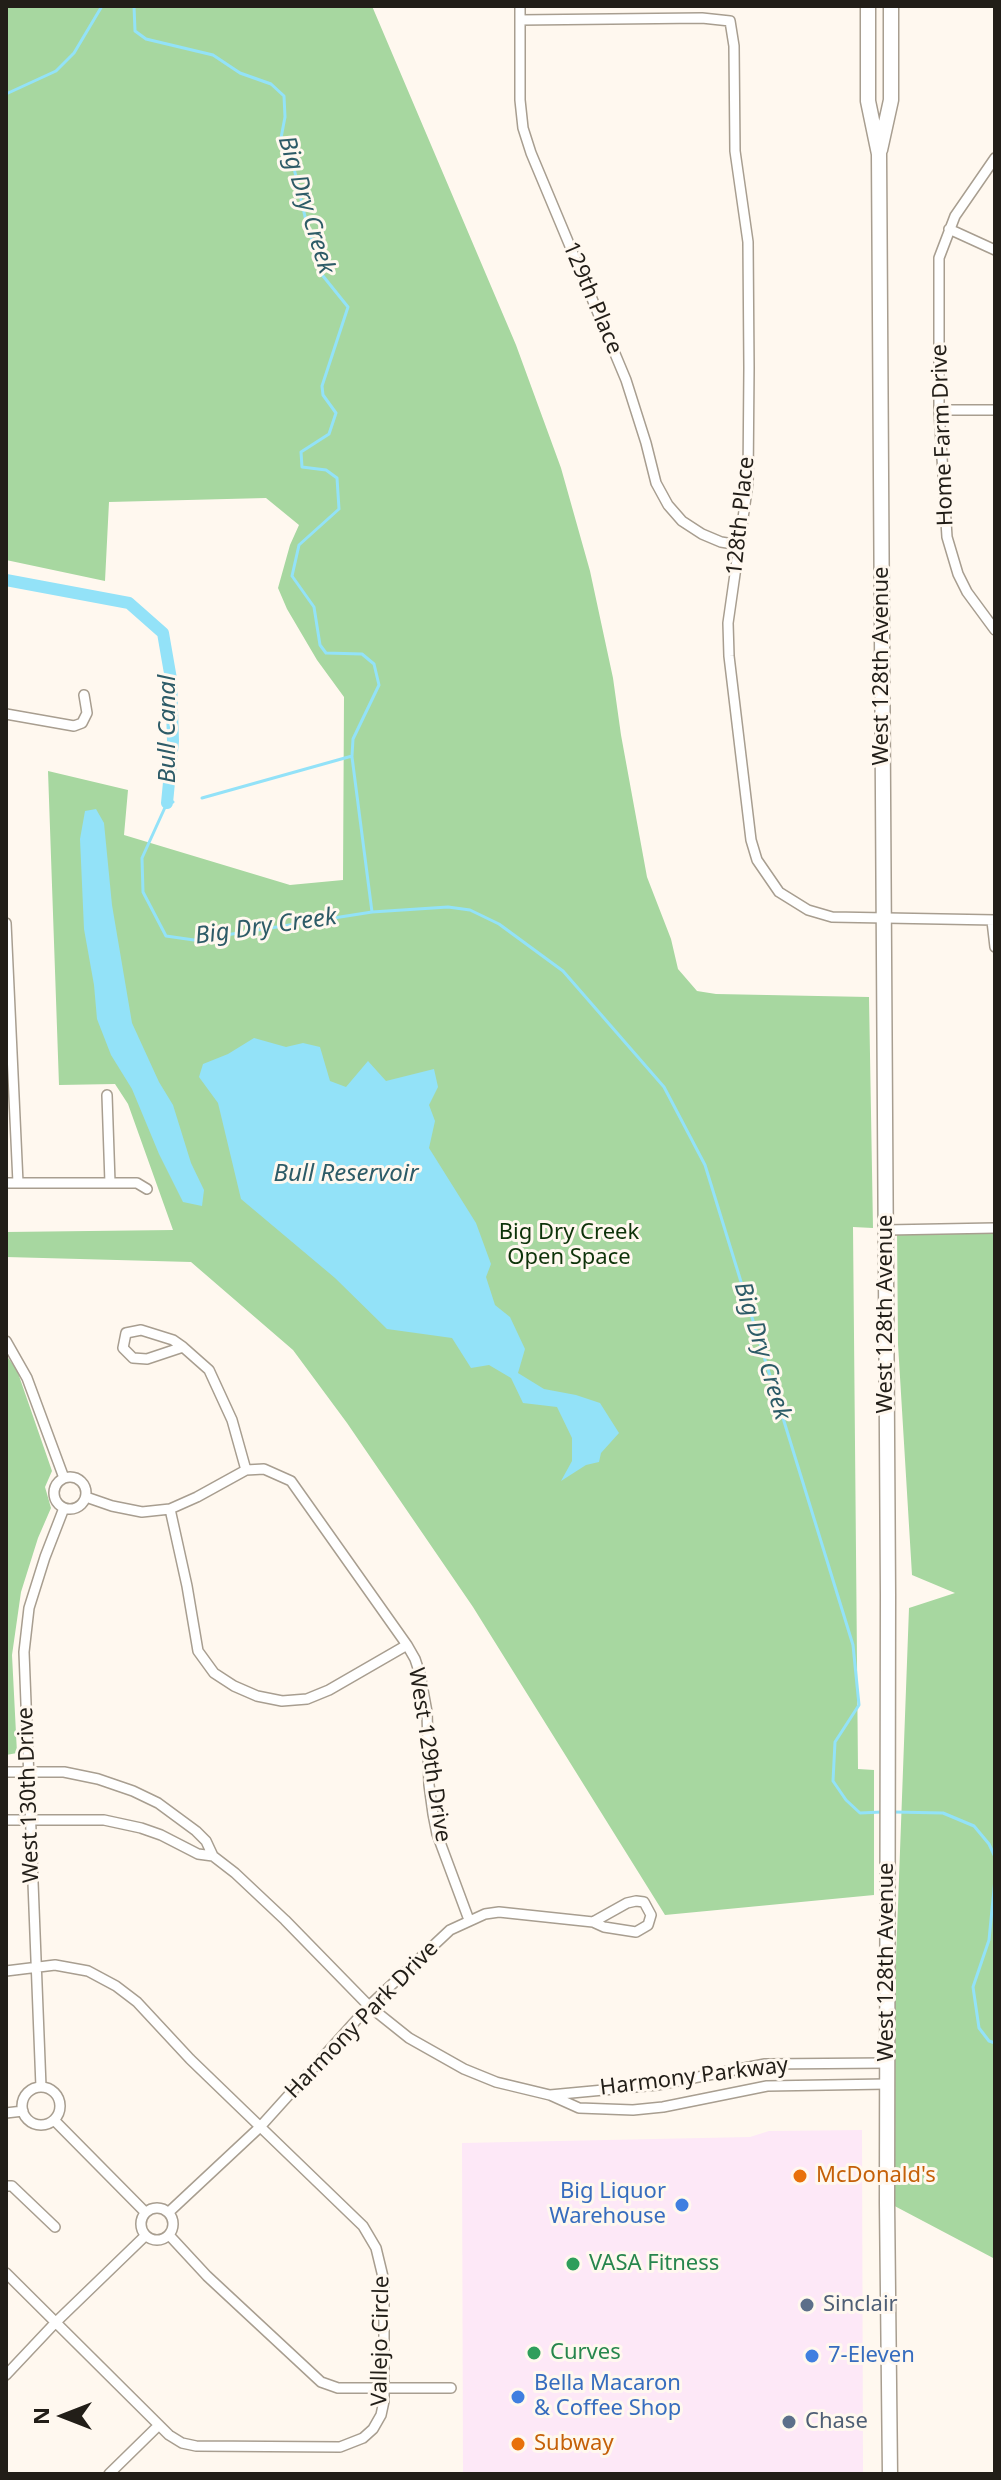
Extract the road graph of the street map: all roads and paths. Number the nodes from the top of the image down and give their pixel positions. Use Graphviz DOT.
graph roads {
  1 [pos="520,6"];
  2 [pos="891,6"];
  3 [pos="868,10"];
  4 [pos="520,20"];
  5 [pos="879,154"];
  6 [pos="995,158"];
  7 [pos="949,229"];
  8 [pos="995,250"];
  9 [pos="939,410"];
  10 [pos="995,410"];
  11 [pos="739,545"];
  12 [pos="995,630"];
  13 [pos="84,695"];
  14 [pos="6,714"];
  15 [pos="883,920"];
  16 [pos="993,920"];
  17 [pos="6,923"];
  18 [pos="995,947"];
  19 [pos="8,1004"];
  20 [pos="107,1095"];
  21 [pos="6,1183"];
  22 [pos="18,1183"];
  23 [pos="110,1183"];
  24 [pos="147,1189"];
  25 [pos="995,1228"];
  26 [pos="886,1230"];
  27 [pos="6,1341"];
  28 [pos="183,1347"];
  29 [pos="246,1470"];
  30 [pos="64,1478"];
  31 [pos="86,1497"];
  32 [pos="64,1508"];
  33 [pos="170,1509"];
  34 [pos="407,1645"];
  35 [pos="28,1770"];
  36 [pos="6,1772"];
  37 [pos="30,1819"];
  38 [pos="6,1820"];
  39 [pos="213,1856"];
  40 [pos="469,1920"];
  41 [pos="593,1922"];
  42 [pos="34,1966"];
  43 [pos="6,1971"];
  44 [pos="369,2006"];
  45 [pos="887,2063"];
  46 [pos="756,2065"];
  47 [pos="887,2084"];
  48 [pos="41,2087"];
  49 [pos="756,2087"];
  50 [pos="550,2095"];
  51 [pos="23,2111"];
  52 [pos="6,2113"];
  53 [pos="54,2120"];
  54 [pos="260,2127"];
  55 [pos="6,2186"];
  56 [pos="145,2212"];
  57 [pos="169,2212"];
  58 [pos="55,2227"];
  59 [pos="169,2235"];
  60 [pos="145,2236"];
  61 [pos="6,2273"];
  62 [pos="55,2323"];
  63 [pos="6,2375"];
  64 [pos="384,2388"];
  65 [pos="451,2388"];
  66 [pos="159,2425"];
  67 [pos="109,2474"];
  68 [pos="890,2474"];
  1 -- 4 [label="street, 129th Place"];
  2 -- 5 [label="main road, West 128th Avenue"];
  3 -- 5 [label="main road, West 128th Avenue"];
  4 -- 11 [label="street, 129th Place"];
  4 -- 11 [label="street, 128th Place"];
  5 -- 15 [label="main road, West 128th Avenue"];
  6 -- 7 [label="street, Home Farm Drive"];
  7 -- 8 [label="street"];
  7 -- 9 [label="street, Home Farm Drive"];
  9 -- 10 [label="street"];
  9 -- 12 [label="street, Home Farm Drive"];
  11 -- 15 [label="street, 128th Place"];
  13 -- 14 [label="street"];
  15 -- 16 [label="street, 128th Place"];
  15 -- 26 [label="main road, West 128th Avenue"];
  16 -- 18 [label="street"];
  17 -- 19 [label="street"];
  19 -- 22 [label="street"];
  20 -- 23 [label="street"];
  21 -- 22 [label="street"];
  22 -- 23 [label="street"];
  23 -- 24 [label="street"];
  25 -- 26 [label="street"];
  26 -- 45 [label="main road, West 128th Avenue"];
  27 -- 30 [label="street"];
  28 -- 28 [label="street"];
  28 -- 29 [label="street"];
  29 -- 33 [label="street"];
  29 -- 34 [label="street, West 129th Drive"];
  30 -- 31 [label="street"];
  30 -- 32 [label="street"];
  31 -- 32 [label="street"];
  31 -- 33 [label="street"];
  32 -- 35 [label="street, West 130th Drive"];
  33 -- 34 [label="street"];
  34 -- 40 [label="street, West 129th Drive"];
  35 -- 36 [label="street, Harmony Parkway"];
  35 -- 37 [label="street, West 130th Drive"];
  35 -- 39 [label="street, Harmony Parkway"];
  37 -- 38 [label="street, Harmony Parkway"];
  37 -- 39 [label="street, Harmony Parkway"];
  37 -- 42 [label="street, West 130th Drive"];
  39 -- 44 [label="street, Harmony Parkway"];
  40 -- 41 [label="street, Harmony Park Drive"];
  40 -- 44 [label="street, Harmony Park Drive"];
  41 -- 41 [label="street, Harmony Park Drive"];
  42 -- 43 [label="street, Vallejo Circle"];
  42 -- 48 [label="street, West 130th Drive"];
  42 -- 54 [label="street, Vallejo Circle"];
  44 -- 50 [label="street, Harmony Parkway"];
  44 -- 54 [label="street, Harmony Park Drive"];
  45 -- 46 [label="street, Harmony Parkway"];
  45 -- 47 [label="main road, West 128th Avenue"];
  46 -- 49 [label="street"];
  46 -- 50 [label="street, Harmony Parkway"];
  47 -- 49 [label="street, Harmony Parkway"];
  47 -- 68 [label="main road, West 128th Avenue"];
  48 -- 51 [label="street"];
  48 -- 53 [label="street"];
  49 -- 50 [label="street, Harmony Parkway"];
  51 -- 52 [label="street"];
  51 -- 53 [label="street"];
  53 -- 56 [label="street"];
  54 -- 57 [label="street, Harmony Park Drive"];
  54 -- 64 [label="street, Vallejo Circle"];
  55 -- 58 [label="street"];
  56 -- 57 [label="street"];
  56 -- 60 [label="street"];
  57 -- 59 [label="street"];
  59 -- 60 [label="street"];
  59 -- 64 [label="street"];
  60 -- 62 [label="street"];
  61 -- 62 [label="street, Vallejo Circle"];
  62 -- 63 [label="street"];
  62 -- 66 [label="street, Vallejo Circle"];
  64 -- 65 [label="street"];
  64 -- 66 [label="street, Vallejo Circle"];
  66 -- 67 [label="street"];
}
